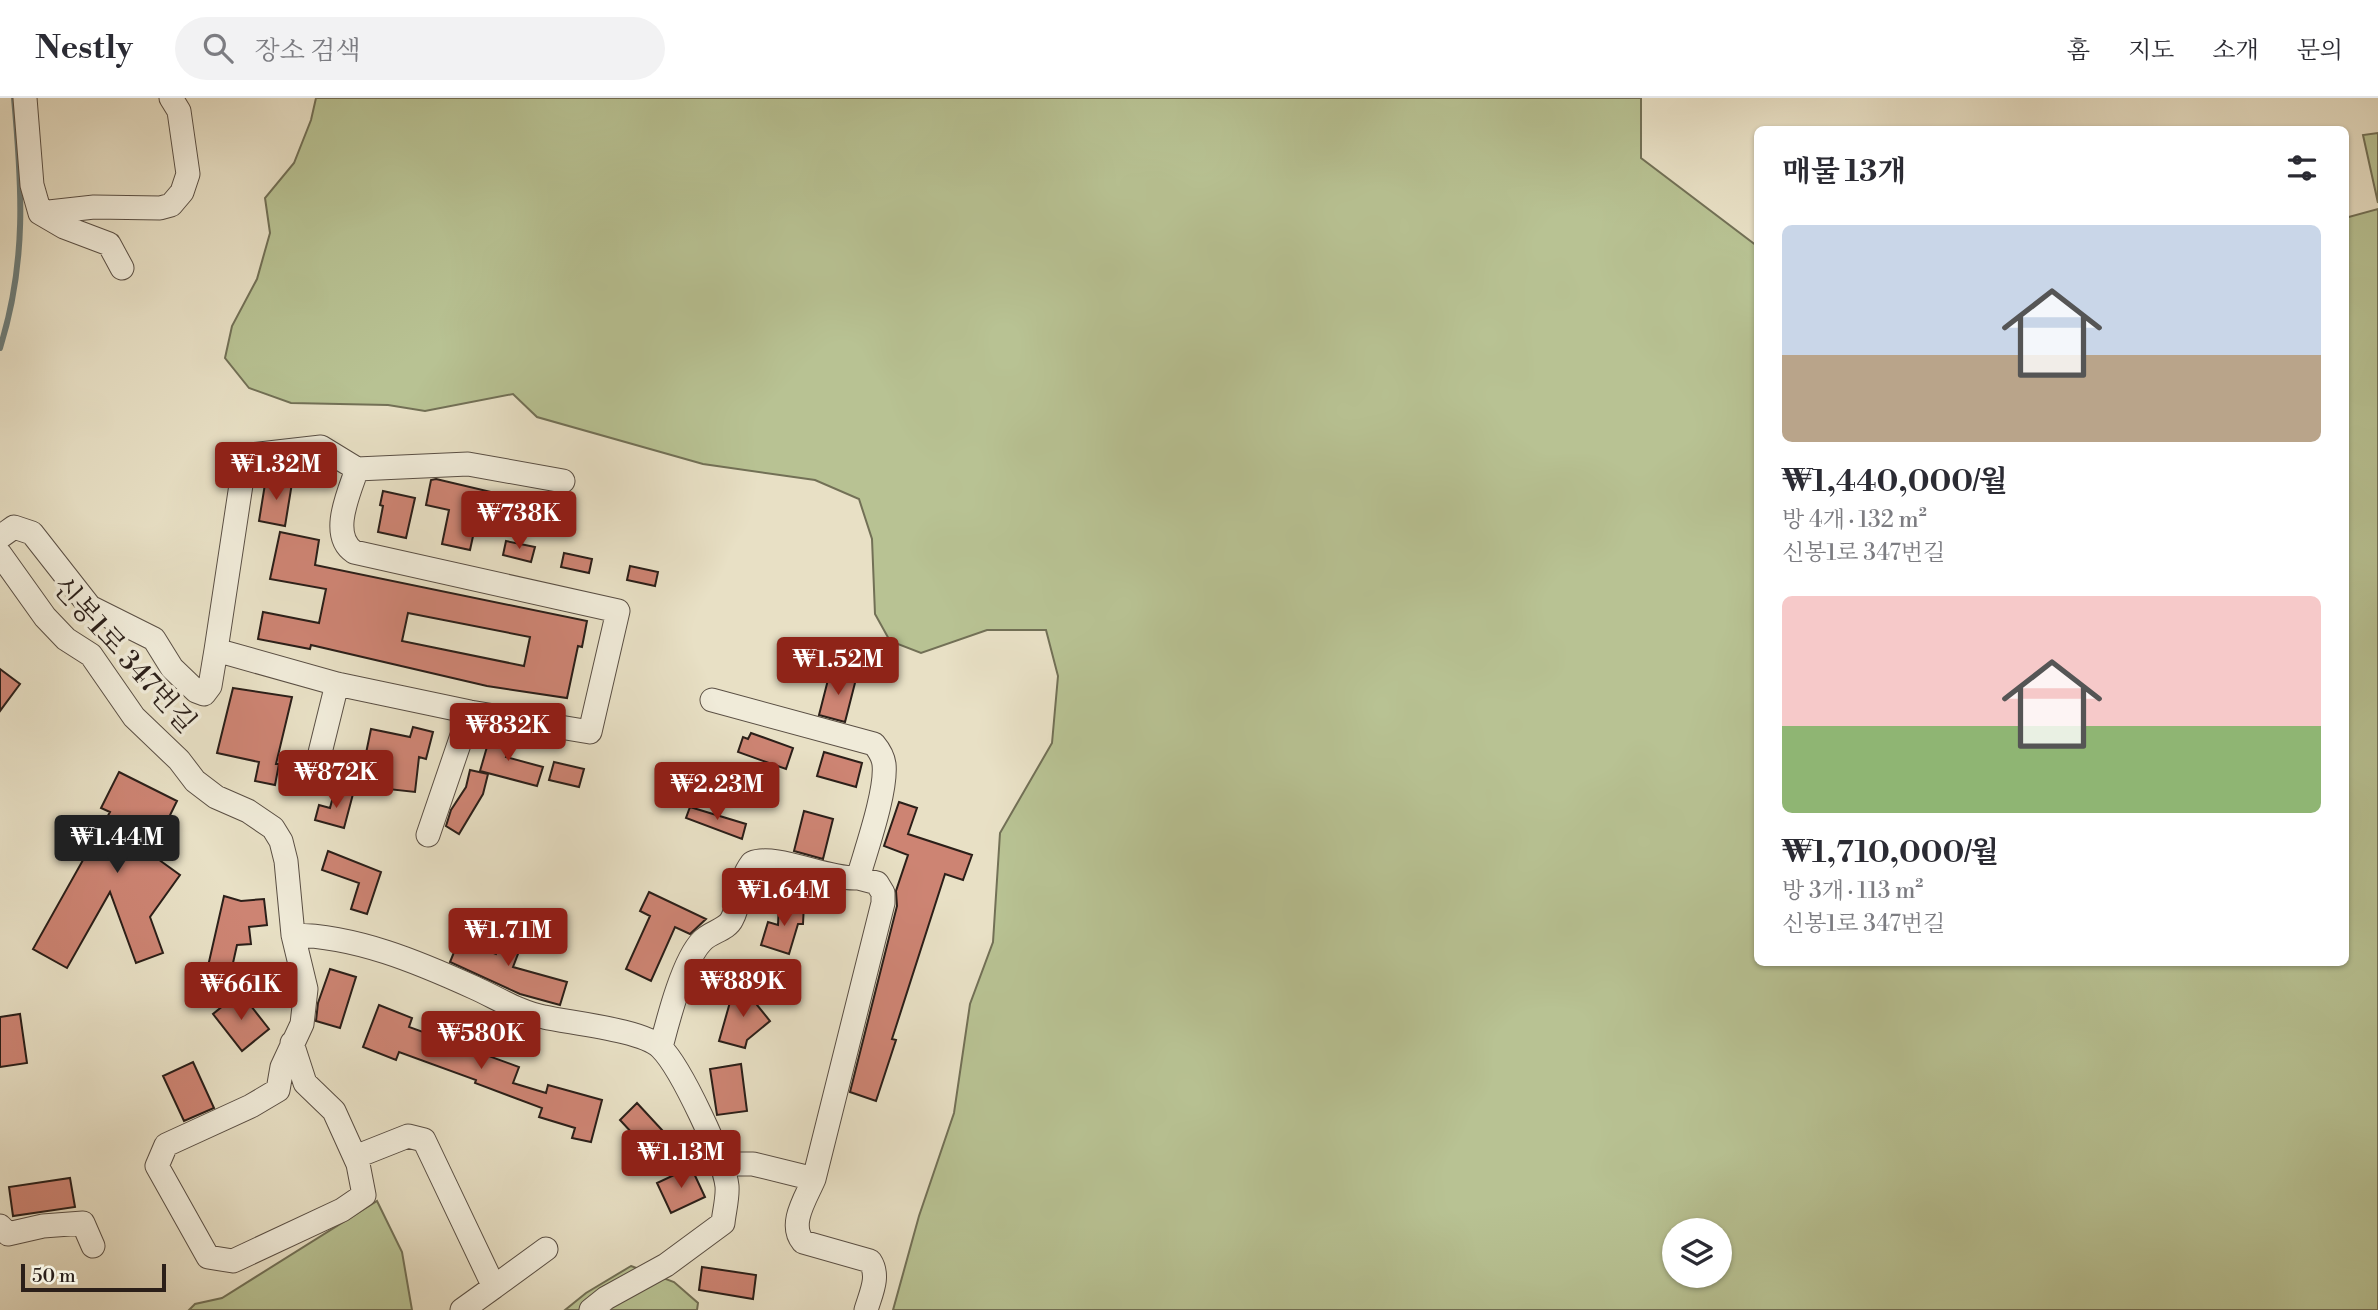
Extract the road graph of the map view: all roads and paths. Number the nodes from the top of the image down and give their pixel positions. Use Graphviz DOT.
graph roads {
  1 [pos="25,98"];
  2 [pos="171,98"];
  3 [pos="40,213"];
  4 [pos="122,268"];
  5 [pos="358,469"];
  6 [pos="563,481"];
  7 [pos="0,537"];
  8 [pos="0,554"];
  9 [pos="216,650"];
  10 [pos="337,684"];
  11 [pos="712,700"];
  12 [pos="470,712"];
  13 [pos="313,781"];
  14 [pos="428,835"];
  15 [pos="858,878"];
  16 [pos="293,935"];
  17 [pos="292,1043"];
  18 [pos="661,1047"];
  19 [pos="355,1157"];
  20 [pos="723,1164"];
  21 [pos="814,1179"];
  22 [pos="0,1226"];
  23 [pos="93,1246"];
  24 [pos="546,1250"];
  25 [pos="494,1287"];
  26 [pos="462,1310"];
  27 [pos="591,1310"];
  28 [pos="866,1310"];
  1 -- 3 [label="street"];
  2 -- 3 [label="street"];
  3 -- 4 [label="street"];
  5 -- 6 [label="street"];
  5 -- 9 [label="street"];
  5 -- 12 [label="street"];
  7 -- 9 [label="street"];
  8 -- 16 [label="street, 신봉1로 347번길"];
  9 -- 10 [label="street"];
  10 -- 12 [label="street"];
  10 -- 13 [label="street"];
  11 -- 15 [label="street"];
  12 -- 14 [label="street"];
  15 -- 18 [label="street"];
  15 -- 21 [label="street"];
  16 -- 17 [label="street, 신봉1로 347번길"];
  16 -- 18 [label="street"];
  17 -- 19 [label="street"];
  17 -- 19 [label="street, 신봉1로 347번길"];
  18 -- 20 [label="street"];
  19 -- 25 [label="street"];
  20 -- 21 [label="street"];
  20 -- 27 [label="street"];
  21 -- 28 [label="street"];
  22 -- 23 [label="street"];
  24 -- 25 [label="street"];
  25 -- 26 [label="street"];
}
